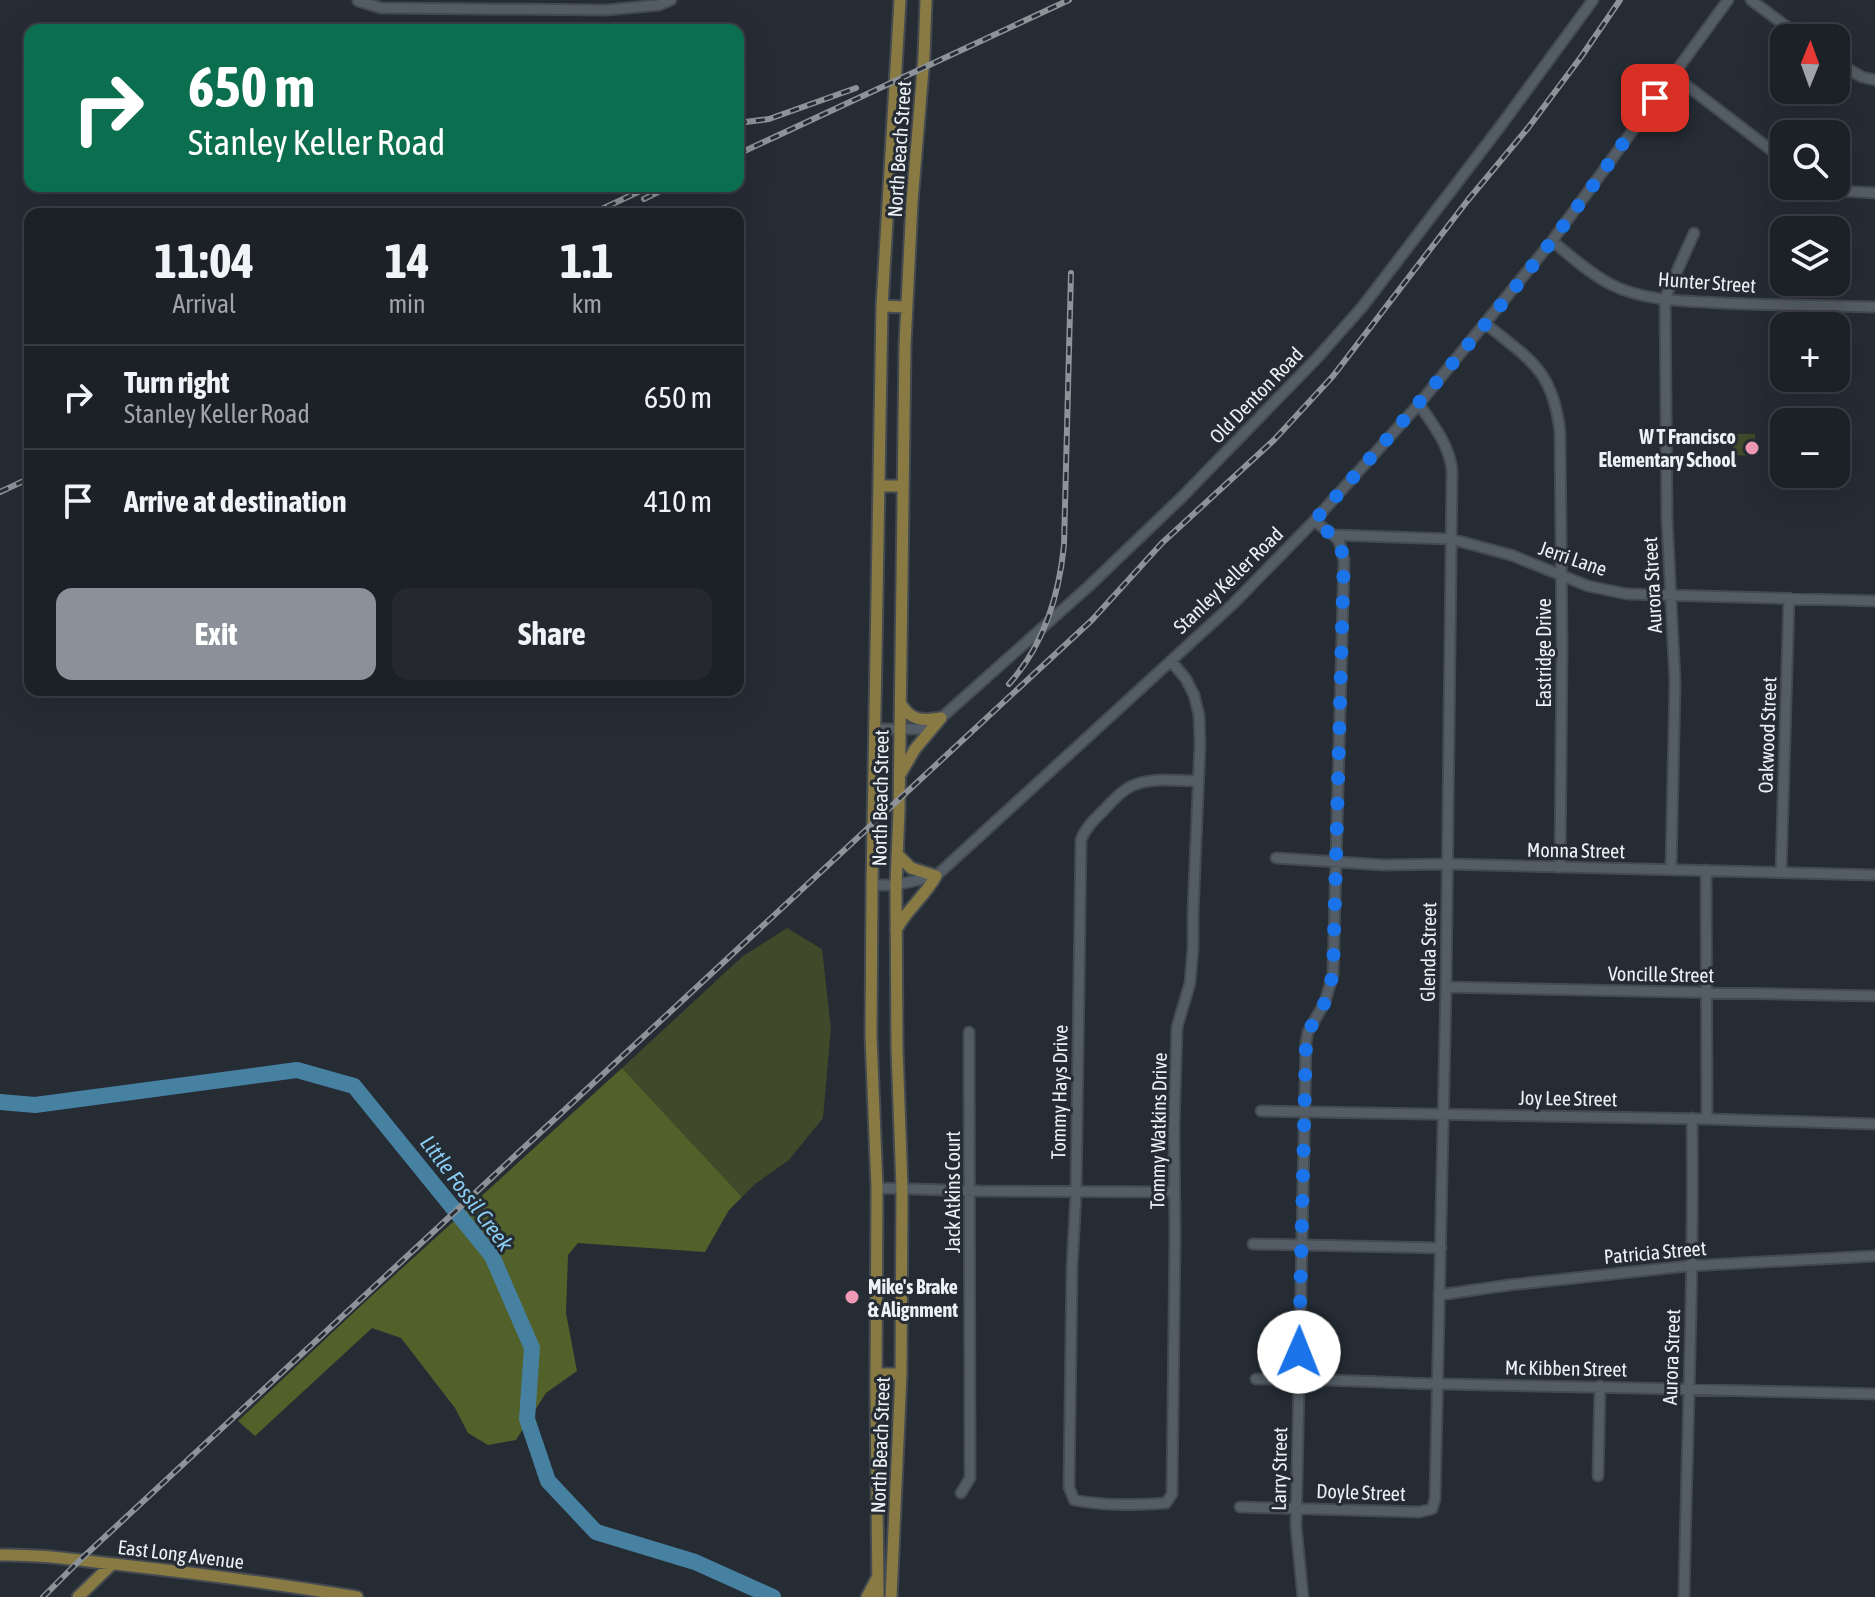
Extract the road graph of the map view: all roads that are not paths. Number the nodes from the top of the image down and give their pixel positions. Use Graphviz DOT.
graph roads {
  1 [pos="361,0"];
  2 [pos="671,0"];
  3 [pos="900,0"];
  4 [pos="926,0"];
  5 [pos="1593,0"];
  6 [pos="1728,0"];
  7 [pos="1751,0"];
  8 [pos="1783,24"];
  9 [pos="1850,70"];
  10 [pos="1673,75"];
  11 [pos="1875,80"];
  12 [pos="1770,149"];
  13 [pos="1850,191"];
  14 [pos="1875,193"];
  15 [pos="1694,233"];
  16 [pos="1552,241"];
  17 [pos="1665,298"];
  18 [pos="882,306"];
  19 [pos="907,307"];
  20 [pos="1875,307"];
  21 [pos="1486,324"];
  22 [pos="1419,404"];
  23 [pos="879,486"];
  24 [pos="903,486"];
  25 [pos="1314,521"];
  26 [pos="1333,535"];
  27 [pos="1451,539"];
  28 [pos="1560,574"];
  29 [pos="1670,596"];
  30 [pos="1789,598"];
  31 [pos="1875,601"];
  32 [pos="1171,661"];
  33 [pos="900,702"];
  34 [pos="941,718"];
  35 [pos="874,729"];
  36 [pos="900,729"];
  37 [pos="899,777"];
  38 [pos="1198,781"];
  39 [pos="897,854"];
  40 [pos="1276,858"];
  41 [pos="1337,862"];
  42 [pos="1447,864"];
  43 [pos="1560,868"];
  44 [pos="1671,870"];
  45 [pos="1706,870"];
  46 [pos="1781,872"];
  47 [pos="1875,875"];
  48 [pos="936,876"];
  49 [pos="872,885"];
  50 [pos="896,885"];
  51 [pos="896,930"];
  52 [pos="1446,987"];
  53 [pos="1707,993"];
  54 [pos="1875,996"];
  55 [pos="969,1032"];
  56 [pos="1261,1111"];
  57 [pos="1304,1112"];
  58 [pos="1443,1113"];
  59 [pos="1692,1118"];
  60 [pos="1707,1119"];
  61 [pos="1875,1124"];
  62 [pos="877,1188"];
  63 [pos="902,1189"];
  64 [pos="970,1191"];
  65 [pos="1076,1192"];
  66 [pos="1174,1192"];
  67 [pos="1253,1244"];
  68 [pos="1301,1245"];
  69 [pos="1441,1248"];
  70 [pos="1875,1256"];
  71 [pos="1692,1266"];
  72 [pos="1439,1295"];
  73 [pos="876,1374"];
  74 [pos="901,1374"];
  75 [pos="1256,1379"];
  76 [pos="1299,1379"];
  77 [pos="1438,1384"];
  78 [pos="1600,1386"];
  79 [pos="1688,1389"];
  80 [pos="1875,1394"];
  81 [pos="1598,1476"];
  82 [pos="1069,1487"];
  83 [pos="961,1493"];
  84 [pos="1240,1507"];
  85 [pos="1296,1508"];
  86 [pos="1432,1509"];
  87 [pos="0,1555"];
  88 [pos="112,1564"];
  89 [pos="878,1577"];
  90 [pos="78,1597"];
  91 [pos="357,1597"];
  92 [pos="867,1597"];
  93 [pos="878,1597"];
  94 [pos="891,1597"];
  95 [pos="1303,1597"];
  96 [pos="1684,1597"];
  1 -- 2 [label="street"];
  3 -- 18 [label="main road, North Beach Street"];
  4 -- 19 [label="main road, North Beach Street"];
  5 -- 34 [label="street, Old Denton Road"];
  6 -- 10 [label="street, Stanley Keller Road"];
  7 -- 8 [label="street"];
  9 -- 11 [label="street"];
  10 -- 12 [label="street"];
  10 -- 16 [label="street, Stanley Keller Road"];
  13 -- 14 [label="street"];
  15 -- 17 [label="street"];
  16 -- 17 [label="street, Hunter Street"];
  16 -- 21 [label="street, Stanley Keller Road"];
  17 -- 20 [label="street, Hunter Street"];
  17 -- 29 [label="street, Aurora Street"];
  18 -- 19 [label="main road"];
  18 -- 23 [label="main road, North Beach Street"];
  19 -- 24 [label="main road, North Beach Street"];
  21 -- 22 [label="street, Stanley Keller Road"];
  21 -- 28 [label="street, Eastridge Drive"];
  22 -- 25 [label="street, Stanley Keller Road"];
  22 -- 27 [label="street, Glenda Street"];
  23 -- 24 [label="main road"];
  23 -- 35 [label="main road, North Beach Street"];
  24 -- 33 [label="main road, North Beach Street"];
  25 -- 26 [label="street"];
  25 -- 32 [label="street, Stanley Keller Road"];
  26 -- 27 [label="street, Jerri Lane"];
  26 -- 41 [label="street, Larry Street"];
  27 -- 28 [label="street, Jerri Lane"];
  27 -- 42 [label="street, Glenda Street"];
  28 -- 29 [label="street, Jerri Lane"];
  28 -- 43 [label="street, Eastridge Drive"];
  29 -- 30 [label="street, Jerri Lane"];
  29 -- 44 [label="street, Aurora Street"];
  30 -- 31 [label="street, Jerri Lane"];
  30 -- 46 [label="street, Oakwood Street"];
  32 -- 38 [label="street, Tommy Watkins Drive"];
  32 -- 48 [label="street, Stanley Keller Road"];
  33 -- 34 [label="main road"];
  33 -- 36 [label="main road, North Beach Street"];
  34 -- 36 [label="street, Old Denton Road"];
  34 -- 37 [label="main road"];
  35 -- 36 [label="street, Old Denton Road"];
  35 -- 49 [label="main road, North Beach Street"];
  36 -- 37 [label="main road, North Beach Street"];
  37 -- 39 [label="main road, North Beach Street"];
  38 -- 65 [label="street, Tommy Hays Drive"];
  38 -- 66 [label="street, Tommy Watkins Drive"];
  39 -- 48 [label="main road"];
  39 -- 50 [label="main road, North Beach Street"];
  40 -- 41 [label="street, Monna Street"];
  41 -- 42 [label="street, Monna Street"];
  41 -- 57 [label="street, Larry Street"];
  42 -- 43 [label="street, Monna Street"];
  42 -- 52 [label="street, Glenda Street"];
  43 -- 44 [label="street, Monna Street"];
  44 -- 45 [label="street, Monna Street"];
  45 -- 46 [label="street, Monna Street"];
  45 -- 53 [label="street"];
  46 -- 47 [label="street, Monna Street"];
  48 -- 50 [label="street, Stanley Keller Road"];
  48 -- 51 [label="main road"];
  49 -- 50 [label="street, Stanley Keller Road"];
  49 -- 62 [label="main road, North Beach Street"];
  50 -- 51 [label="main road, North Beach Street"];
  51 -- 63 [label="main road, North Beach Street"];
  52 -- 53 [label="street, Voncille Street"];
  52 -- 58 [label="street, Glenda Street"];
  53 -- 54 [label="street, Voncille Street"];
  53 -- 60 [label="street"];
  55 -- 64 [label="street, Jack Atkins Court"];
  56 -- 57 [label="street, Joy Lee Street"];
  57 -- 58 [label="street, Joy Lee Street"];
  57 -- 68 [label="street, Larry Street"];
  58 -- 59 [label="street, Joy Lee Street"];
  58 -- 69 [label="street, Glenda Street"];
  59 -- 60 [label="street, Joy Lee Street"];
  59 -- 71 [label="street, Aurora Street"];
  60 -- 61 [label="street, Joy Lee Street"];
  62 -- 63 [label="street"];
  62 -- 73 [label="main road, North Beach Street"];
  63 -- 64 [label="street"];
  63 -- 74 [label="main road, North Beach Street"];
  64 -- 65 [label="street"];
  64 -- 83 [label="street, Jack Atkins Court"];
  65 -- 66 [label="street"];
  65 -- 82 [label="street, Tommy Hays Drive"];
  66 -- 82 [label="street, Tommy Watkins Drive"];
  67 -- 68 [label="street"];
  68 -- 69 [label="street"];
  68 -- 76 [label="street, Larry Street"];
  69 -- 72 [label="street, Glenda Street"];
  70 -- 71 [label="street, Patricia Street"];
  71 -- 72 [label="street, Patricia Street"];
  71 -- 79 [label="street, Aurora Street"];
  72 -- 77 [label="street, Glenda Street"];
  73 -- 74 [label="main road"];
  73 -- 89 [label="main road, North Beach Street"];
  74 -- 94 [label="main road, North Beach Street"];
  75 -- 76 [label="street, Mc Kibben Street"];
  76 -- 77 [label="street, Mc Kibben Street"];
  76 -- 85 [label="street, Larry Street"];
  77 -- 78 [label="street, Mc Kibben Street"];
  77 -- 86 [label="street, Glenda Street"];
  78 -- 79 [label="street, Mc Kibben Street"];
  78 -- 81 [label="street"];
  79 -- 80 [label="street, Mc Kibben Street"];
  79 -- 96 [label="street, Aurora Street"];
  84 -- 85 [label="street, Doyle Street"];
  85 -- 86 [label="street, Doyle Street"];
  85 -- 95 [label="street, Larry Street"];
  87 -- 88 [label="main road, East Long Avenue"];
  88 -- 90 [label="main road"];
  88 -- 91 [label="main road, East Long Avenue"];
  89 -- 92 [label="main road"];
  89 -- 93 [label="main road, North Beach Street"];
}
